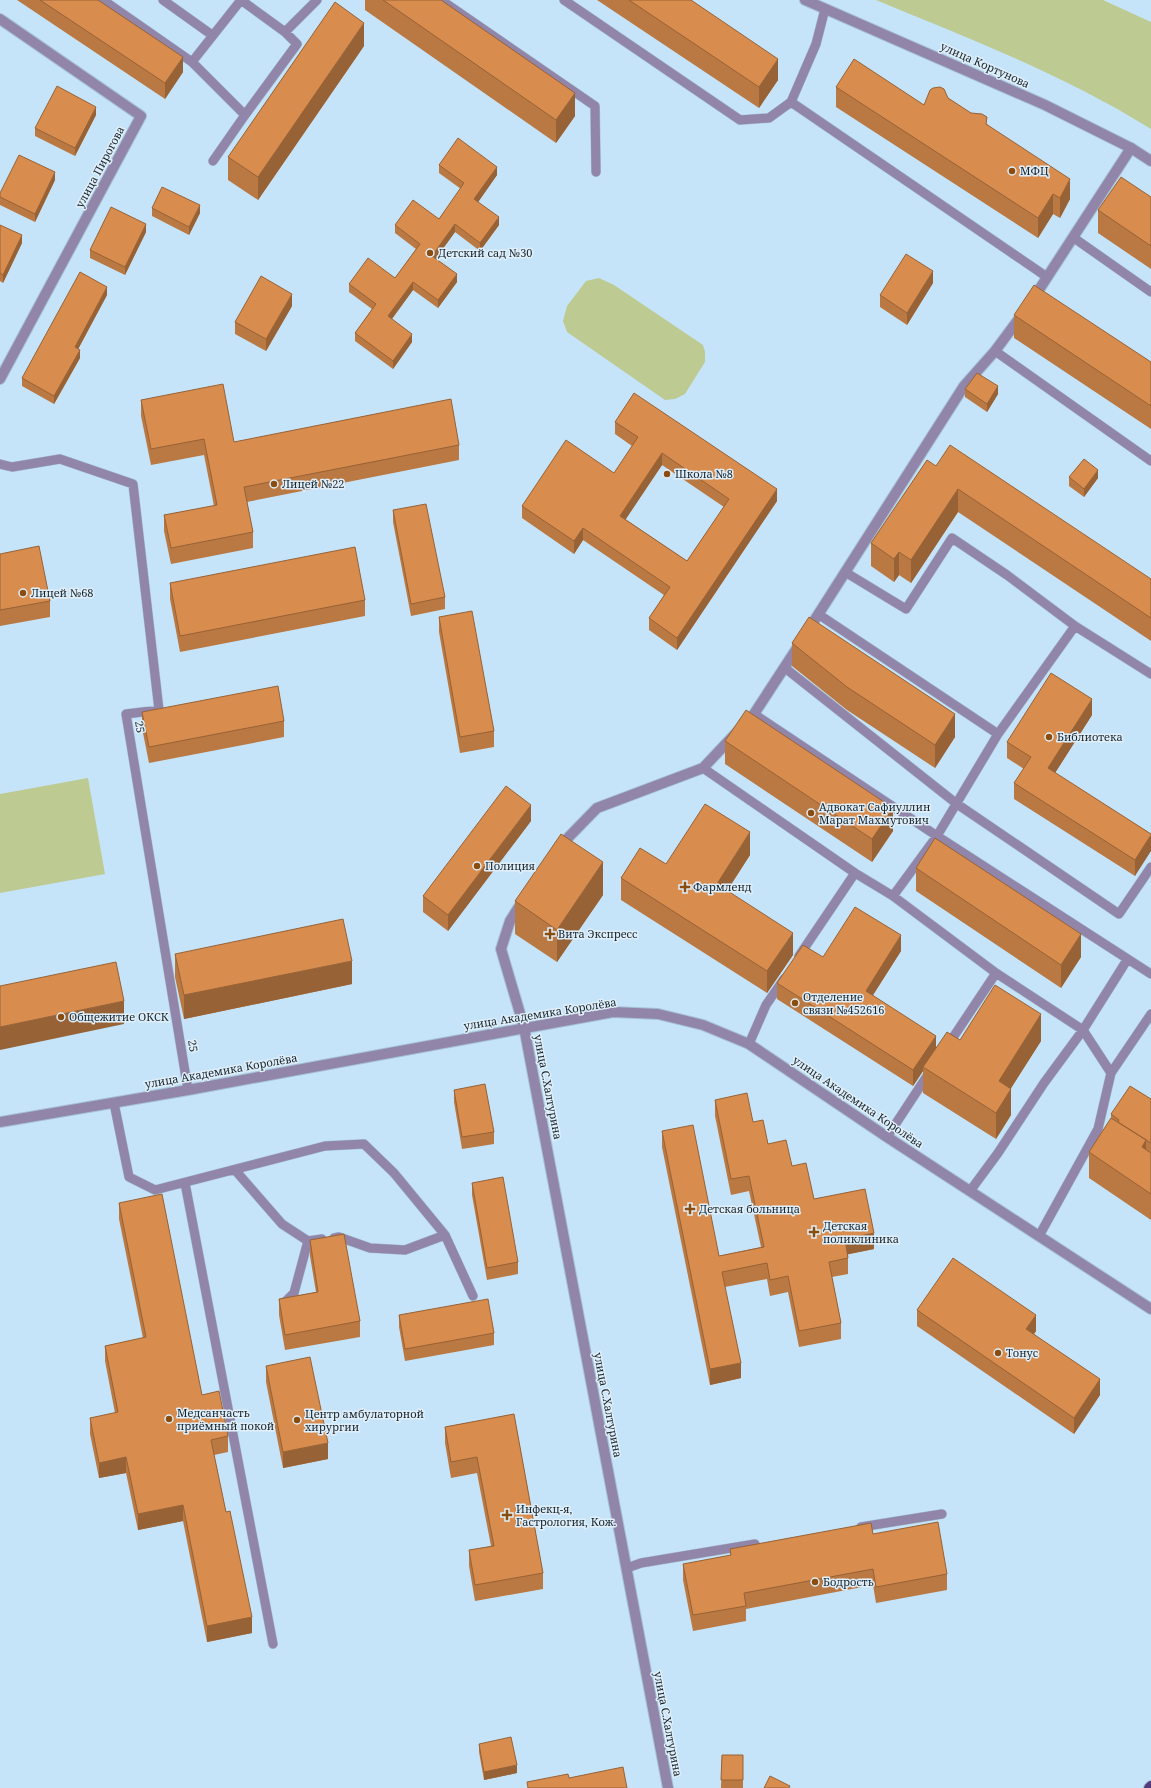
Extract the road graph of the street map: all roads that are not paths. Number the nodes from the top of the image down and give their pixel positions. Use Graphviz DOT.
graph roads {
  1 [pos="103,0"];
  2 [pos="162,0"];
  3 [pos="317,0"];
  4 [pos="441,0"];
  5 [pos="564,0"];
  6 [pos="804,0"];
  7 [pos="825,9"];
  8 [pos="0,19"];
  9 [pos="285,32"];
  10 [pos="212,35"];
  11 [pos="192,62"];
  12 [pos="791,102"];
  13 [pos="245,115"];
  14 [pos="1131,148"];
  15 [pos="213,161"];
  16 [pos="1151,161"];
  17 [pos="596,172"];
  18 [pos="1074,238"];
  19 [pos="1048,277"];
  20 [pos="1151,292"];
  21 [pos="995,351"];
  22 [pos="0,379"];
  23 [pos="1151,461"];
  24 [pos="0,464"];
  25 [pos="845,572"];
  26 [pos="818,614"];
  27 [pos="1075,626"];
  28 [pos="785,668"];
  29 [pos="1151,674"];
  30 [pos="754,714"];
  31 [pos="998,734"];
  32 [pos="703,768"];
  33 [pos="957,804"];
  34 [pos="937,836"];
  35 [pos="554,853"];
  36 [pos="1151,867"];
  37 [pos="855,873"];
  38 [pos="526,896"];
  39 [pos="893,896"];
  40 [pos="1127,960"];
  41 [pos="996,973"];
  42 [pos="1151,974"];
  43 [pos="1151,1014"];
  44 [pos="524,1027"];
  45 [pos="1083,1030"];
  46 [pos="749,1044"];
  47 [pos="943,1053"];
  48 [pos="934,1066"];
  49 [pos="1111,1073"];
  50 [pos="188,1090"];
  51 [pos="114,1102"];
  52 [pos="0,1122"];
  53 [pos="886,1137"];
  54 [pos="235,1170"];
  55 [pos="185,1182"];
  56 [pos="970,1191"];
  57 [pos="445,1235"];
  58 [pos="1039,1236"];
  59 [pos="308,1241"];
  60 [pos="473,1296"];
  61 [pos="286,1301"];
  62 [pos="1151,1309"];
  63 [pos="942,1514"];
  64 [pos="849,1529"];
  65 [pos="764,1543"];
  66 [pos="627,1568"];
  67 [pos="273,1644"];
  68 [pos="1151,1786"];
  69 [pos="668,1788"];
  70 [pos="1149,1788"];
  1 -- 11 [label="lane"];
  2 -- 10 [label="lane"];
  3 -- 9 [label="lane"];
  4 -- 17 [label="lane"];
  5 -- 12 [label="lane"];
  6 -- 7 [label="street, улица Кортунова"];
  7 -- 12 [label="lane"];
  7 -- 14 [label="street, улица Кортунова"];
  8 -- 22 [label="street, улица Пирогова"];
  9 -- 10 [label="lane"];
  9 -- 13 [label="lane"];
  10 -- 11 [label="lane"];
  11 -- 13 [label="lane"];
  12 -- 19 [label="lane"];
  13 -- 15 [label="lane"];
  14 -- 16 [label="street, улица Кортунова"];
  14 -- 18 [label="street"];
  18 -- 19 [label="street"];
  18 -- 20 [label="lane"];
  19 -- 21 [label="street"];
  21 -- 23 [label="lane"];
  21 -- 25 [label="street"];
  24 -- 50 [label="lane, 25"];
  25 -- 26 [label="street"];
  25 -- 27 [label="lane"];
  26 -- 28 [label="street"];
  26 -- 31 [label="lane"];
  27 -- 29 [label="lane"];
  27 -- 31 [label="lane"];
  28 -- 30 [label="street"];
  28 -- 33 [label="lane"];
  30 -- 32 [label="street"];
  30 -- 34 [label="lane"];
  31 -- 33 [label="lane"];
  32 -- 35 [label="street"];
  32 -- 37 [label="lane"];
  33 -- 34 [label="lane"];
  33 -- 36 [label="lane"];
  34 -- 39 [label="lane"];
  34 -- 40 [label="lane"];
  37 -- 39 [label="lane"];
  37 -- 46 [label="lane"];
  38 -- 44 [label="street, улица С.Халтурина"];
  39 -- 41 [label="lane"];
  40 -- 42 [label="lane"];
  40 -- 45 [label="lane"];
  41 -- 45 [label="lane"];
  41 -- 47 [label="lane"];
  43 -- 49 [label="lane"];
  44 -- 46 [label="street, улица Академика Королёва"];
  44 -- 50 [label="street, улица Академика Королёва"];
  44 -- 66 [label="street, улица С.Халтурина"];
  45 -- 49 [label="lane"];
  45 -- 56 [label="lane"];
  46 -- 53 [label="street, улица Академика Королёва"];
  48 -- 53 [label="lane"];
  49 -- 58 [label="lane"];
  50 -- 51 [label="street, улица Академика Королёва"];
  51 -- 52 [label="street, улица Академика Королёва"];
  51 -- 55 [label="lane"];
  53 -- 56 [label="street, улица Академика Королёва"];
  54 -- 55 [label="lane"];
  54 -- 57 [label="lane"];
  54 -- 59 [label="lane"];
  55 -- 67 [label="lane"];
  56 -- 58 [label="street, улица Академика Королёва"];
  57 -- 59 [label="lane"];
  57 -- 60 [label="lane"];
  58 -- 62 [label="street, улица Академика Королёва"];
  59 -- 61 [label="lane"];
  63 -- 64 [label="lane"];
  65 -- 66 [label="lane"];
  66 -- 69 [label="street, улица С.Халтурина"];
  68 -- 70 [label="main road"];
}
